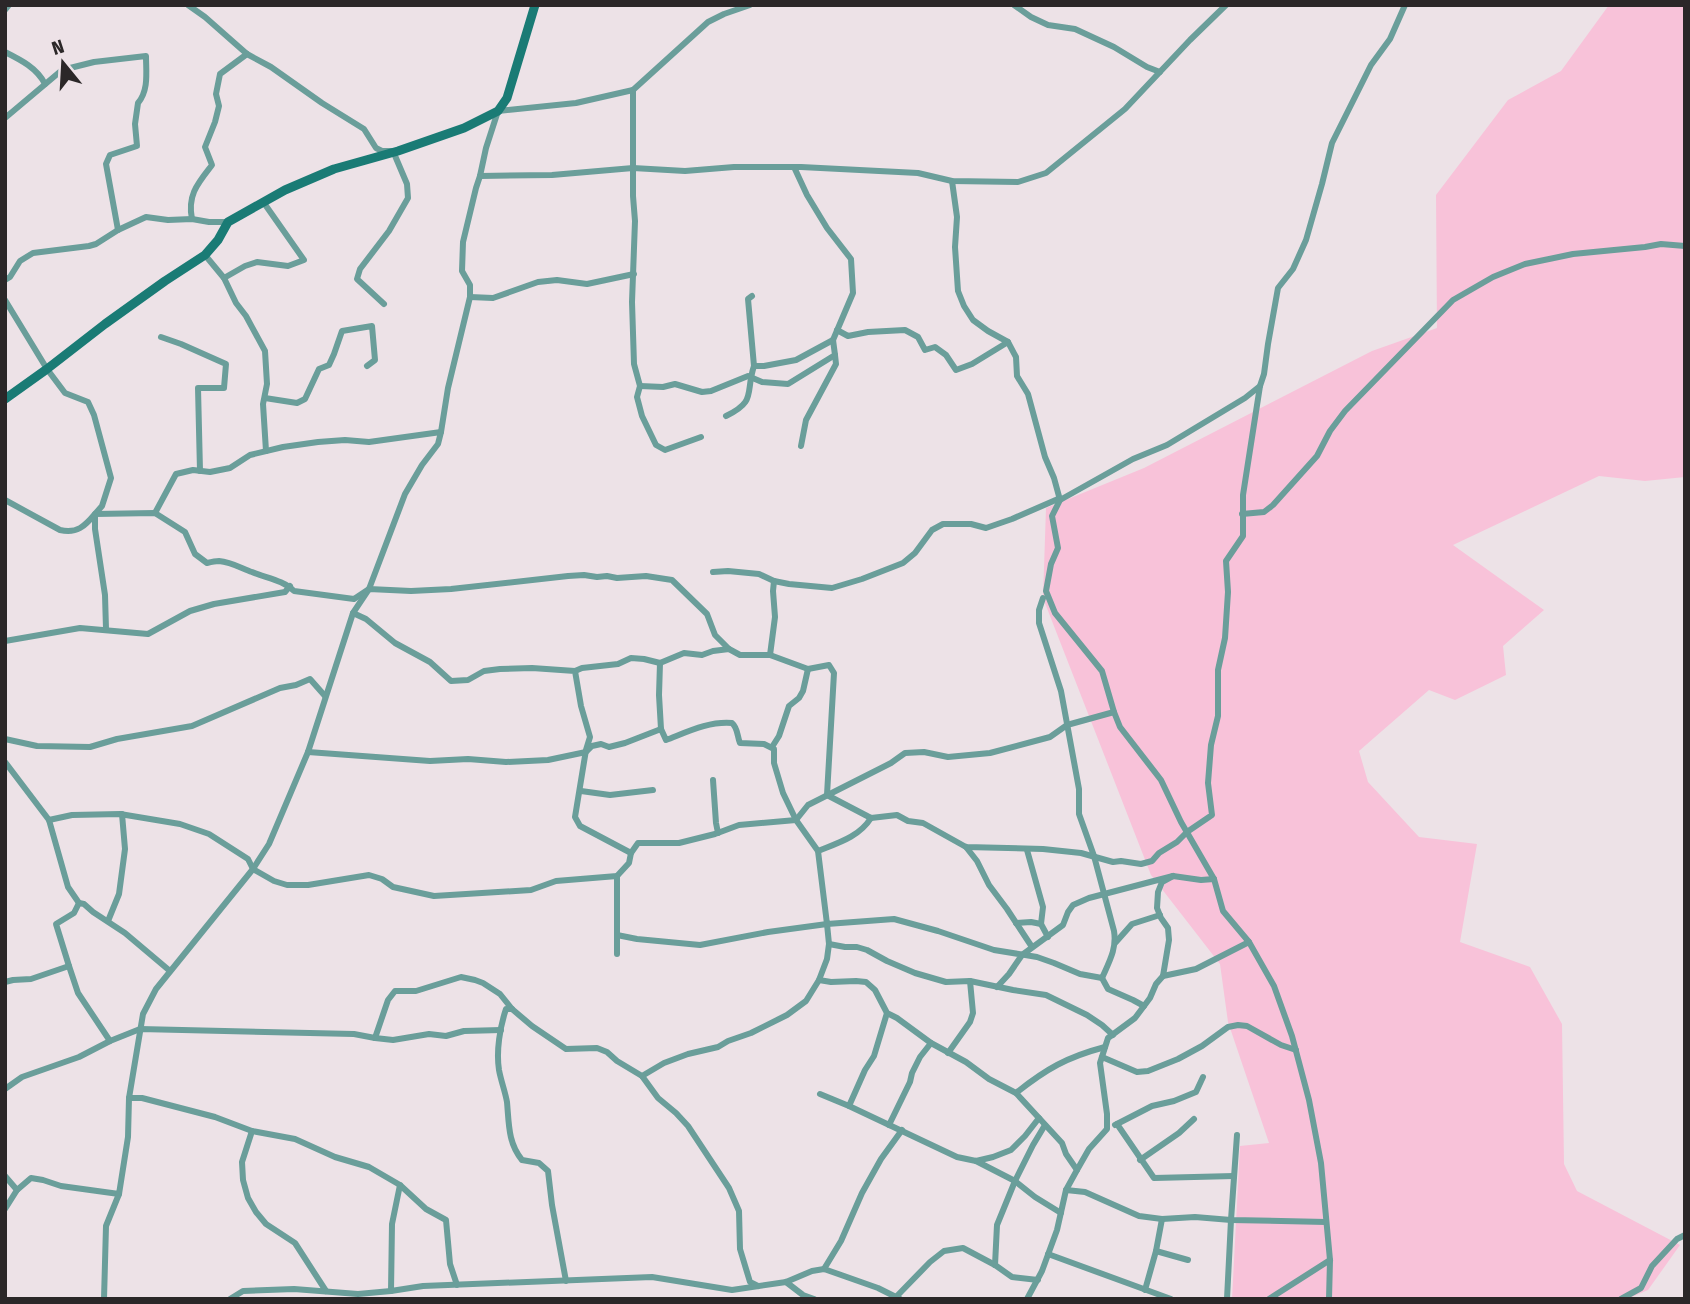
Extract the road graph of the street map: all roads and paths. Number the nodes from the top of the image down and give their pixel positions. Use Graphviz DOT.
graph roads {
  1 [pos="9,5"];
  2 [pos="188,5"];
  3 [pos="535,5"];
  4 [pos="750,5"];
  5 [pos="1014,5"];
  6 [pos="1226,5"];
  7 [pos="1405,5"];
  8 [pos="5,10"];
  9 [pos="5,52"];
  10 [pos="247,54"];
  11 [pos="1160,72"];
  12 [pos="45,84"];
  13 [pos="633,90"];
  14 [pos="498,111"];
  15 [pos="5,118"];
  16 [pos="393,151"];
  17 [pos="794,167"];
  18 [pos="633,168"];
  19 [pos="480,176"];
  20 [pos="952,181"];
  21 [pos="264,202"];
  22 [pos="192,219"];
  23 [pos="228,222"];
  24 [pos="118,230"];
  25 [pos="1685,246"];
  26 [pos="205,255"];
  27 [pos="634,274"];
  28 [pos="224,278"];
  29 [pos="5,280"];
  30 [pos="752,296"];
  31 [pos="470,297"];
  32 [pos="5,300"];
  33 [pos="384,304"];
  34 [pos="837,330"];
  35 [pos="161,337"];
  36 [pos="833,340"];
  37 [pos="1008,342"];
  38 [pos="835,355"];
  39 [pos="367,366"];
  40 [pos="754,366"];
  41 [pos="47,369"];
  42 [pos="750,376"];
  43 [pos="640,386"];
  44 [pos="1260,386"];
  45 [pos="265,398"];
  46 [pos="5,399"];
  47 [pos="726,416"];
  48 [pos="441,432"];
  49 [pos="701,437"];
  50 [pos="801,446"];
  51 [pos="266,451"];
  52 [pos="200,471"];
  53 [pos="5,500"];
  54 [pos="1060,500"];
  55 [pos="155,513"];
  56 [pos="95,514"];
  57 [pos="1242,514"];
  58 [pos="713,572"];
  59 [pos="774,581"];
  60 [pos="290,586"];
  61 [pos="369,589"];
  62 [pos="1043,598"];
  63 [pos="353,613"];
  64 [pos="106,629"];
  65 [pos="5,641"];
  66 [pos="729,649"];
  67 [pos="770,655"];
  68 [pos="660,663"];
  69 [pos="808,669"];
  70 [pos="575,671"];
  71 [pos="325,696"];
  72 [pos="1114,712"];
  73 [pos="1067,725"];
  74 [pos="661,729"];
  75 [pos="5,738"];
  76 [pos="772,747"];
  77 [pos="308,751"];
  78 [pos="586,752"];
  79 [pos="5,762"];
  80 [pos="713,780"];
  81 [pos="653,790"];
  82 [pos="580,791"];
  83 [pos="827,795"];
  84 [pos="122,814"];
  85 [pos="871,818"];
  86 [pos="48,820"];
  87 [pos="796,820"];
  88 [pos="1187,832"];
  89 [pos="718,833"];
  90 [pos="966,847"];
  91 [pos="1027,850"];
  92 [pos="818,851"];
  93 [pos="631,853"];
  94 [pos="1094,856"];
  95 [pos="253,869"];
  96 [pos="617,876"];
  97 [pos="1172,876"];
  98 [pos="1214,879"];
  99 [pos="1104,895"];
  100 [pos="79,903"];
  101 [pos="1160,915"];
  102 [pos="108,921"];
  103 [pos="1016,923"];
  104 [pos="827,924"];
  105 [pos="1041,924"];
  106 [pos="617,934"];
  107 [pos="1048,937"];
  108 [pos="1116,942"];
  109 [pos="1249,942"];
  110 [pos="829,944"];
  111 [pos="1032,947"];
  112 [pos="617,954"];
  113 [pos="1022,955"];
  114 [pos="69,966"];
  115 [pos="170,971"];
  116 [pos="1163,976"];
  117 [pos="1102,978"];
  118 [pos="819,980"];
  119 [pos="970,981"];
  120 [pos="5,982"];
  121 [pos="997,986"];
  122 [pos="1144,1006"];
  123 [pos="512,1009"];
  124 [pos="887,1013"];
  125 [pos="140,1029"];
  126 [pos="501,1030"];
  127 [pos="1113,1035"];
  128 [pos="375,1038"];
  129 [pos="110,1041"];
  130 [pos="931,1043"];
  131 [pos="1105,1047"];
  132 [pos="1296,1050"];
  133 [pos="948,1053"];
  134 [pos="1102,1056"];
  135 [pos="642,1076"];
  136 [pos="1203,1077"];
  137 [pos="5,1089"];
  138 [pos="1016,1093"];
  139 [pos="820,1094"];
  140 [pos="129,1098"];
  141 [pos="849,1107"];
  142 [pos="1040,1118"];
  143 [pos="1194,1119"];
  144 [pos="1117,1124"];
  145 [pos="889,1125"];
  146 [pos="1045,1125"];
  147 [pos="1107,1129"];
  148 [pos="902,1130"];
  149 [pos="252,1131"];
  150 [pos="1237,1135"];
  151 [pos="1140,1160"];
  152 [pos="976,1161"];
  153 [pos="1077,1170"];
  154 [pos="5,1176"];
  155 [pos="1234,1176"];
  156 [pos="1015,1181"];
  157 [pos="400,1185"];
  158 [pos="17,1190"];
  159 [pos="1066,1190"];
  160 [pos="119,1194"];
  161 [pos="5,1209"];
  162 [pos="1061,1213"];
  163 [pos="1162,1219"];
  164 [pos="1231,1220"];
  165 [pos="1326,1222"];
  166 [pos="1685,1236"];
  167 [pos="1156,1251"];
  168 [pos="1048,1254"];
  169 [pos="1188,1260"];
  170 [pos="1330,1260"];
  171 [pos="995,1265"];
  172 [pos="824,1269"];
  173 [pos="1038,1280"];
  174 [pos="566,1281"];
  175 [pos="786,1282"];
  176 [pos="457,1285"];
  177 [pos="758,1286"];
  178 [pos="1145,1290"];
  179 [pos="326,1291"];
  180 [pos="391,1291"];
  181 [pos="360,1296"];
  182 [pos="898,1298"];
  183 [pos="104,1299"];
  184 [pos="230,1299"];
  185 [pos="814,1299"];
  186 [pos="1027,1299"];
  187 [pos="1171,1299"];
  188 [pos="1227,1299"];
  189 [pos="1269,1299"];
  190 [pos="1329,1299"];
  191 [pos="1621,1299"];
  1 -- 8 [label="street"];
  2 -- 10 [label="street"];
  3 -- 14 [label="street"];
  4 -- 13 [label="street"];
  5 -- 11 [label="street"];
  6 -- 11 [label="street"];
  7 -- 44 [label="street"];
  9 -- 12 [label="street"];
  10 -- 16 [label="street"];
  10 -- 22 [label="street"];
  11 -- 20 [label="street"];
  12 -- 15 [label="street"];
  12 -- 24 [label="street"];
  13 -- 14 [label="street"];
  13 -- 18 [label="street"];
  14 -- 16 [label="street"];
  14 -- 19 [label="street"];
  16 -- 21 [label="street"];
  16 -- 33 [label="street"];
  17 -- 18 [label="street"];
  17 -- 20 [label="street"];
  17 -- 34 [label="street"];
  18 -- 19 [label="street"];
  18 -- 27 [label="street"];
  19 -- 31 [label="street"];
  20 -- 37 [label="street"];
  21 -- 23 [label="street"];
  21 -- 28 [label="street"];
  22 -- 23 [label="street"];
  22 -- 24 [label="street"];
  23 -- 26 [label="street"];
  24 -- 29 [label="street"];
  25 -- 57 [label="street"];
  26 -- 28 [label="street"];
  26 -- 41 [label="street"];
  27 -- 31 [label="street"];
  27 -- 43 [label="street"];
  28 -- 45 [label="street"];
  30 -- 40 [label="street"];
  31 -- 48 [label="street"];
  32 -- 41 [label="street"];
  34 -- 36 [label="street"];
  34 -- 37 [label="street"];
  35 -- 52 [label="street"];
  36 -- 38 [label="street"];
  36 -- 40 [label="street"];
  37 -- 54 [label="street"];
  38 -- 42 [label="street"];
  38 -- 50 [label="street"];
  39 -- 45 [label="street"];
  40 -- 42 [label="street"];
  41 -- 46 [label="street"];
  41 -- 56 [label="street"];
  42 -- 43 [label="street"];
  42 -- 47 [label="street"];
  43 -- 49 [label="street"];
  44 -- 54 [label="street"];
  44 -- 57 [label="street"];
  45 -- 51 [label="street"];
  48 -- 51 [label="street"];
  48 -- 61 [label="street"];
  51 -- 52 [label="street"];
  52 -- 55 [label="street"];
  53 -- 56 [label="street"];
  54 -- 59 [label="street"];
  54 -- 72 [label="street"];
  55 -- 56 [label="street"];
  55 -- 60 [label="street"];
  56 -- 64 [label="street"];
  57 -- 88 [label="street"];
  58 -- 59 [label="street"];
  59 -- 67 [label="street"];
  60 -- 61 [label="street"];
  60 -- 64 [label="street"];
  61 -- 63 [label="street"];
  61 -- 66 [label="street"];
  62 -- 73 [label="street"];
  63 -- 70 [label="street"];
  63 -- 71 [label="street"];
  64 -- 65 [label="street"];
  66 -- 67 [label="street"];
  66 -- 68 [label="street"];
  67 -- 69 [label="street"];
  68 -- 70 [label="street"];
  68 -- 74 [label="street"];
  69 -- 76 [label="street"];
  69 -- 83 [label="street"];
  70 -- 78 [label="street"];
  71 -- 75 [label="street"];
  71 -- 77 [label="street"];
  72 -- 73 [label="street"];
  72 -- 88 [label="street"];
  73 -- 83 [label="street"];
  73 -- 94 [label="street"];
  74 -- 76 [label="street"];
  74 -- 78 [label="street"];
  76 -- 87 [label="street"];
  77 -- 78 [label="street"];
  77 -- 95 [label="street"];
  78 -- 82 [label="street"];
  79 -- 86 [label="street"];
  80 -- 89 [label="street"];
  81 -- 82 [label="street"];
  82 -- 93 [label="street"];
  83 -- 85 [label="street"];
  83 -- 87 [label="street"];
  84 -- 86 [label="street"];
  84 -- 95 [label="street"];
  84 -- 102 [label="street"];
  85 -- 90 [label="street"];
  85 -- 92 [label="street"];
  86 -- 100 [label="street"];
  87 -- 89 [label="street"];
  87 -- 92 [label="street"];
  88 -- 94 [label="street"];
  88 -- 98 [label="street"];
  89 -- 93 [label="street"];
  90 -- 91 [label="street"];
  90 -- 103 [label="street"];
  91 -- 94 [label="street"];
  91 -- 105 [label="street"];
  92 -- 104 [label="street"];
  93 -- 96 [label="street"];
  94 -- 99 [label="street"];
  95 -- 96 [label="street"];
  95 -- 115 [label="street"];
  96 -- 106 [label="street"];
  97 -- 98 [label="street"];
  97 -- 99 [label="street"];
  97 -- 101 [label="street"];
  98 -- 109 [label="street"];
  99 -- 107 [label="street"];
  99 -- 108 [label="street"];
  100 -- 102 [label="street"];
  100 -- 114 [label="street"];
  101 -- 108 [label="street"];
  101 -- 116 [label="street"];
  102 -- 115 [label="street"];
  103 -- 105 [label="street"];
  103 -- 111 [label="street"];
  104 -- 106 [label="street"];
  104 -- 110 [label="street"];
  104 -- 113 [label="street"];
  105 -- 107 [label="street"];
  106 -- 112 [label="street"];
  107 -- 111 [label="street"];
  108 -- 117 [label="street"];
  109 -- 116 [label="street"];
  109 -- 132 [label="street"];
  110 -- 118 [label="street"];
  110 -- 119 [label="street"];
  111 -- 113 [label="street"];
  113 -- 117 [label="street"];
  113 -- 121 [label="street"];
  114 -- 120 [label="street"];
  114 -- 129 [label="street"];
  115 -- 125 [label="street"];
  116 -- 122 [label="street"];
  117 -- 122 [label="street"];
  118 -- 124 [label="street"];
  118 -- 135 [label="street"];
  119 -- 121 [label="street"];
  119 -- 133 [label="street"];
  121 -- 127 [label="street"];
  122 -- 127 [label="street"];
  123 -- 126 [label="street"];
  123 -- 128 [label="street"];
  123 -- 135 [label="street"];
  124 -- 130 [label="street"];
  124 -- 141 [label="street"];
  125 -- 128 [label="street"];
  125 -- 129 [label="street"];
  125 -- 140 [label="street"];
  126 -- 128 [label="street"];
  126 -- 174 [label="street"];
  127 -- 131 [label="street"];
  129 -- 137 [label="street"];
  130 -- 133 [label="street"];
  130 -- 145 [label="street"];
  131 -- 134 [label="street"];
  131 -- 138 [label="street"];
  132 -- 134 [label="street"];
  132 -- 165 [label="street"];
  133 -- 138 [label="street"];
  134 -- 147 [label="street"];
  135 -- 177 [label="street"];
  136 -- 144 [label="street"];
  138 -- 142 [label="street"];
  139 -- 141 [label="street"];
  140 -- 149 [label="street"];
  140 -- 160 [label="street"];
  141 -- 145 [label="street"];
  142 -- 146 [label="street"];
  142 -- 152 [label="street"];
  143 -- 151 [label="street"];
  144 -- 147 [label="street"];
  144 -- 151 [label="street"];
  145 -- 148 [label="street"];
  146 -- 153 [label="street"];
  146 -- 156 [label="street"];
  147 -- 153 [label="street"];
  148 -- 152 [label="street"];
  148 -- 172 [label="street"];
  149 -- 157 [label="street"];
  149 -- 179 [label="street"];
  150 -- 155 [label="street"];
  151 -- 155 [label="street"];
  152 -- 156 [label="street"];
  153 -- 159 [label="street"];
  154 -- 158 [label="street"];
  155 -- 164 [label="street"];
  156 -- 162 [label="street"];
  156 -- 171 [label="street"];
  157 -- 176 [label="street"];
  157 -- 180 [label="street"];
  158 -- 160 [label="street"];
  158 -- 161 [label="street"];
  159 -- 162 [label="street"];
  159 -- 163 [label="street"];
  160 -- 183 [label="street"];
  162 -- 168 [label="street"];
  163 -- 164 [label="street"];
  163 -- 167 [label="street"];
  164 -- 165 [label="street"];
  164 -- 188 [label="street"];
  165 -- 170 [label="street"];
  166 -- 191 [label="street"];
  167 -- 169 [label="street"];
  167 -- 178 [label="street"];
  168 -- 173 [label="street"];
  168 -- 178 [label="street"];
  170 -- 189 [label="street"];
  170 -- 190 [label="street"];
  171 -- 173 [label="street"];
  171 -- 182 [label="street"];
  172 -- 175 [label="street"];
  172 -- 182 [label="street"];
  173 -- 186 [label="street"];
  174 -- 176 [label="street"];
  174 -- 177 [label="street"];
  175 -- 177 [label="street"];
  175 -- 185 [label="street"];
  176 -- 180 [label="street"];
  178 -- 187 [label="street"];
  179 -- 181 [label="street"];
  179 -- 184 [label="street"];
  180 -- 181 [label="street"];
}
